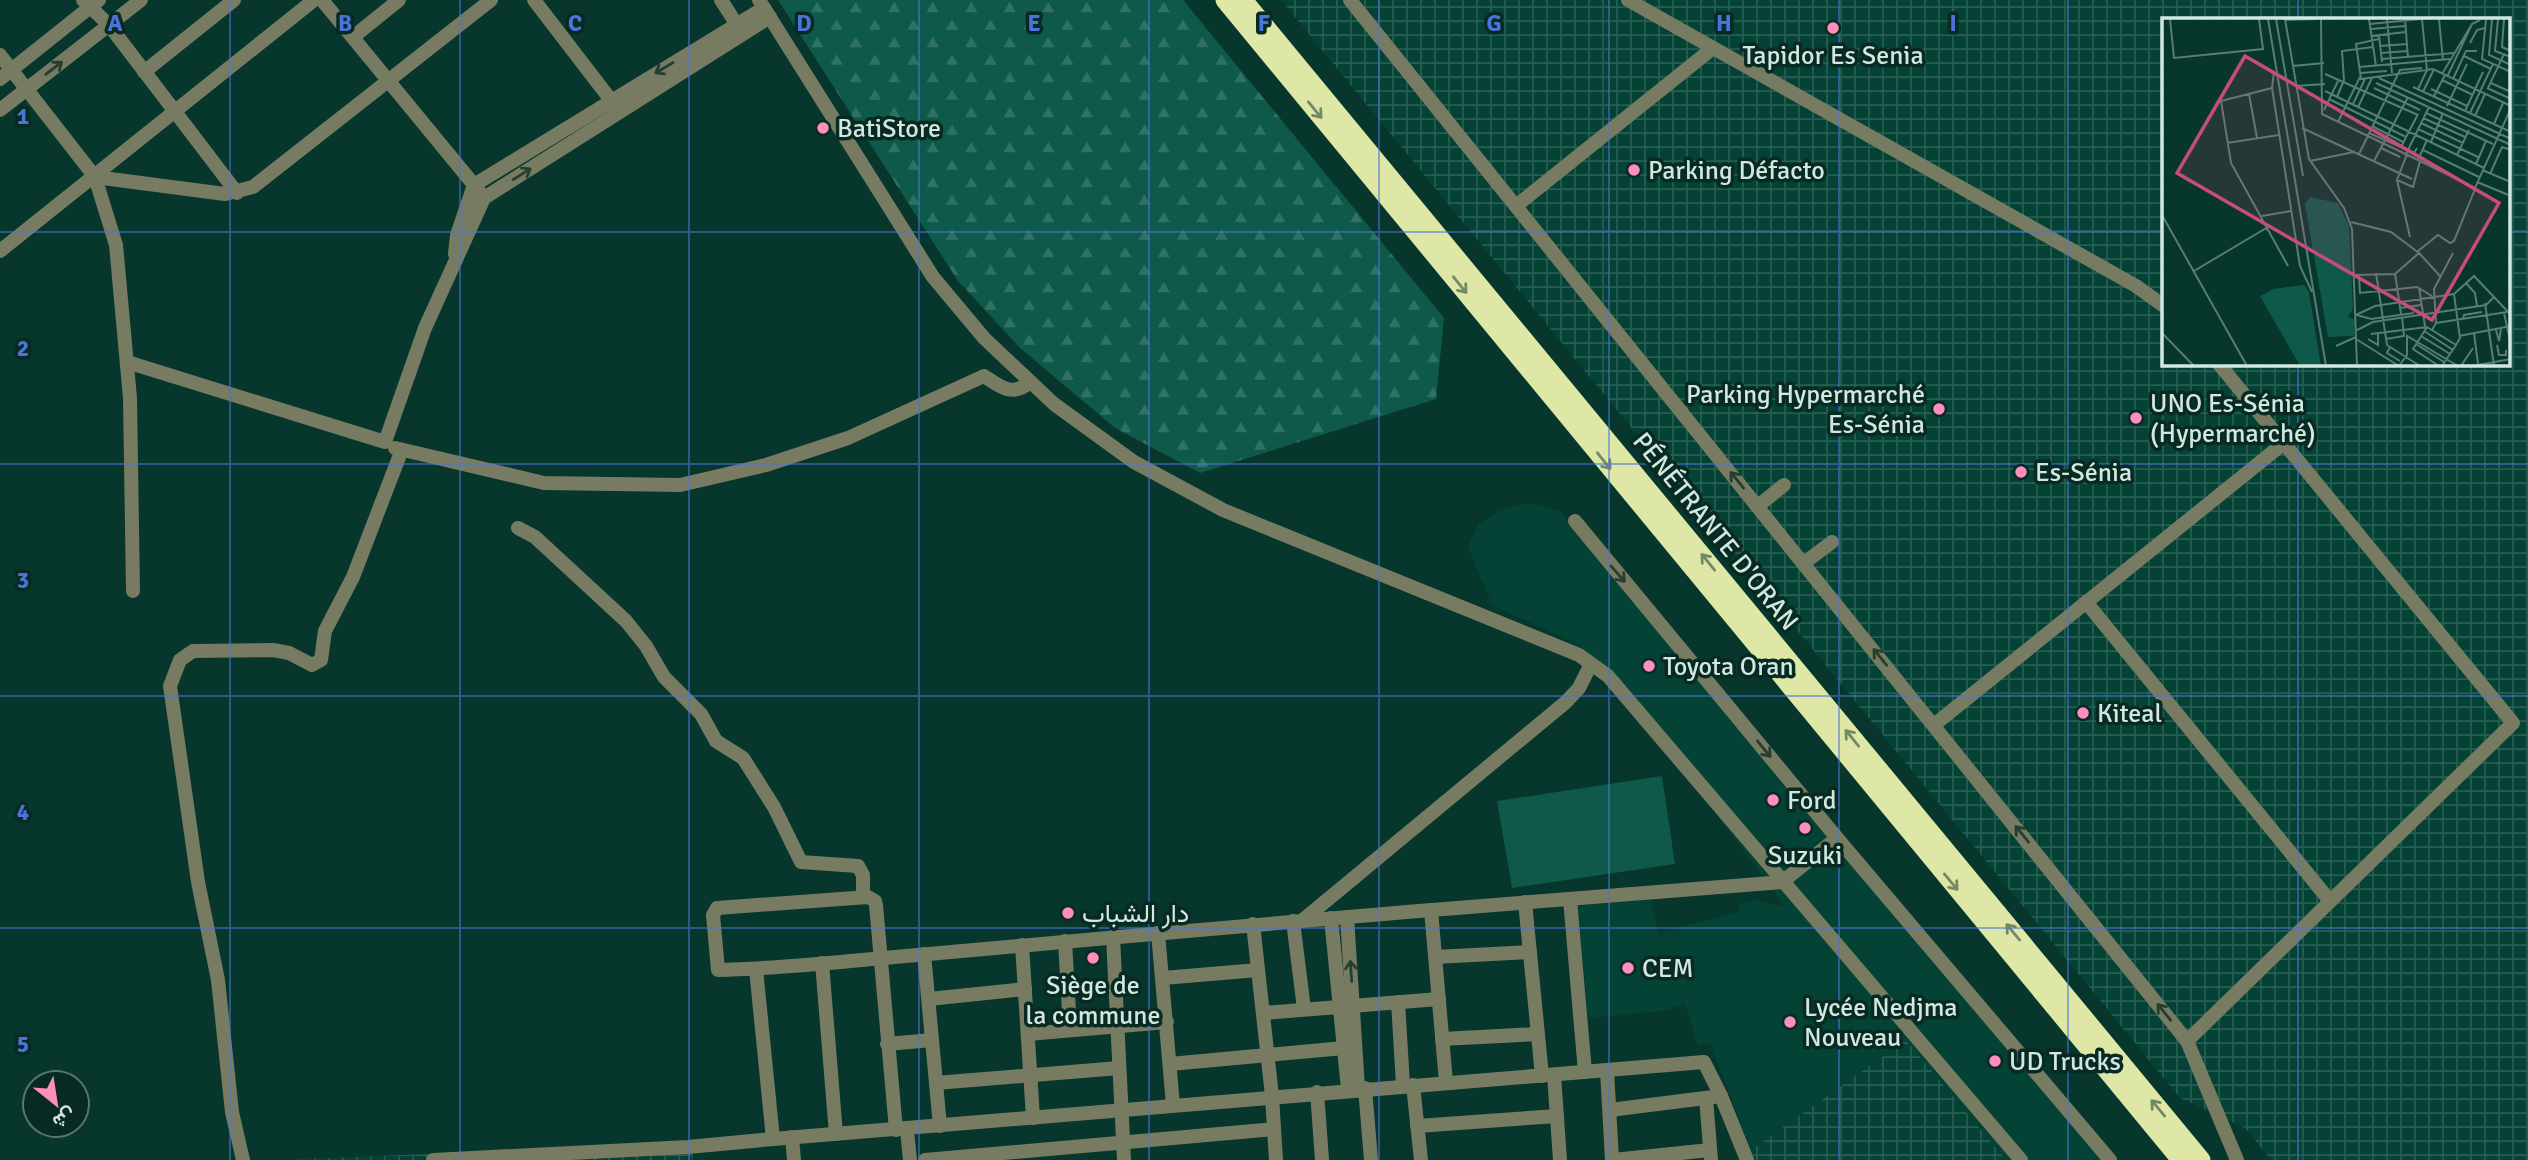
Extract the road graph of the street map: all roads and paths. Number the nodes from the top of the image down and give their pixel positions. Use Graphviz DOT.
graph roads {
  1 [pos="141,0"];
  2 [pos="220,0"];
  3 [pos="234,0"];
  4 [pos="314,0"];
  5 [pos="322,0"];
  6 [pos="398,0"];
  7 [pos="491,0"];
  8 [pos="534,0"];
  9 [pos="721,0"];
  10 [pos="1225,0"];
  11 [pos="1243,0"];
  12 [pos="1350,0"];
  13 [pos="1628,0"];
  14 [pos="90,2"];
  15 [pos="764,8"];
  16 [pos="737,24"];
  17 [pos="109,25"];
  18 [pos="353,37"];
  19 [pos="1713,48"];
  20 [pos="0,55"];
  21 [pos="142,68"];
  22 [pos="6,74"];
  23 [pos="390,79"];
  24 [pos="27,89"];
  25 [pos="615,106"];
  26 [pos="0,110"];
  27 [pos="174,113"];
  28 [pos="95,177"];
  29 [pos="474,185"];
  30 [pos="237,193"];
  31 [pos="484,198"];
  32 [pos="1516,206"];
  33 [pos="0,251"];
  34 [pos="455,264"];
  35 [pos="2162,305"];
  36 [pos="127,362"];
  37 [pos="2221,366"];
  38 [pos="1030,382"];
  39 [pos="385,442"];
  40 [pos="2284,443"];
  41 [pos="401,452"];
  42 [pos="1784,485"];
  43 [pos="1758,506"];
  44 [pos="1575,521"];
  45 [pos="518,528"];
  46 [pos="1832,542"];
  47 [pos="1804,564"];
  48 [pos="133,591"];
  49 [pos="2086,602"];
  50 [pos="1591,664"];
  51 [pos="1934,725"];
  52 [pos="1837,838"];
  53 [pos="1782,881"];
  54 [pos="863,897"];
  55 [pos="1570,899"];
  56 [pos="2330,901"];
  57 [pos="1525,902"];
  58 [pos="1431,910"];
  59 [pos="1347,917"];
  60 [pos="1331,918"];
  61 [pos="1298,921"];
  62 [pos="1253,925"];
  63 [pos="1158,933"];
  64 [pos="1113,937"];
  65 [pos="1065,942"];
  66 [pos="1022,945"];
  67 [pos="1530,952"];
  68 [pos="924,954"];
  69 [pos="1435,957"];
  70 [pos="879,958"];
  71 [pos="822,963"];
  72 [pos="756,969"];
  73 [pos="1258,970"];
  74 [pos="1163,978"];
  75 [pos="1025,989"];
  76 [pos="929,999"];
  77 [pos="1438,999"];
  78 [pos="1398,1002"];
  79 [pos="1347,1005"];
  80 [pos="1304,1009"];
  81 [pos="1263,1013"];
  82 [pos="1167,1023"];
  83 [pos="1117,1025"];
  84 [pos="1070,1030"];
  85 [pos="1028,1034"];
  86 [pos="1538,1034"];
  87 [pos="1442,1039"];
  88 [pos="932,1040"];
  89 [pos="2188,1041"];
  90 [pos="887,1044"];
  91 [pos="1344,1048"];
  92 [pos="1268,1055"];
  93 [pos="1170,1065"];
  94 [pos="1119,1069"];
  95 [pos="1608,1070"];
  96 [pos="1585,1072"];
  97 [pos="1548,1075"];
  98 [pos="1030,1076"];
  99 [pos="1446,1082"];
  100 [pos="936,1083"];
  101 [pos="1408,1085"];
  102 [pos="1357,1088"];
  103 [pos="1317,1092"];
  104 [pos="1272,1096"];
  105 [pos="1714,1097"];
  106 [pos="1173,1105"];
  107 [pos="1122,1110"];
  108 [pos="1610,1110"];
  109 [pos="1557,1116"];
  110 [pos="1034,1118"];
  111 [pos="940,1126"];
  112 [pos="1417,1126"];
  113 [pos="1274,1129"];
  114 [pos="901,1130"];
  115 [pos="836,1134"];
  116 [pos="792,1137"];
  117 [pos="773,1139"];
  118 [pos="1124,1143"];
  119 [pos="1711,1155"];
  120 [pos="972,1158"];
  121 [pos="243,1160"];
  122 [pos="433,1160"];
  123 [pos="794,1160"];
  124 [pos="910,1160"];
  125 [pos="925,1160"];
  126 [pos="1124,1160"];
  127 [pos="1276,1160"];
  128 [pos="1322,1160"];
  129 [pos="1371,1160"];
  130 [pos="1421,1160"];
  131 [pos="1560,1160"];
  132 [pos="1613,1160"];
  133 [pos="1747,1160"];
  134 [pos="2021,1160"];
  135 [pos="2110,1160"];
  136 [pos="2181,1160"];
  137 [pos="2201,1160"];
  138 [pos="2237,1160"];
  1 -- 17 [label="street"];
  2 -- 21 [label="street"];
  3 -- 21 [label="street"];
  4 -- 27 [label="street"];
  5 -- 18 [label="street"];
  6 -- 18 [label="street"];
  7 -- 23 [label="street"];
  8 -- 25 [label="street"];
  9 -- 16 [label="street"];
  10 -- 136 [label="highway, PÉNÉTRANTE D'ORAN, one-way"];
  137 -- 11 [label="highway, PÉNÉTRANTE D'ORAN, one-way"];
  12 -- 32 [label="street"];
  13 -- 19 [label="street"];
  14 -- 17 [label="street"];
  14 -- 22 [label="street"];
  15 -- 16 [label="street"];
  15 -- 25 [label="street"];
  15 -- 38 [label="street"];
  16 -- 25 [label="street, one-way"];
  17 -- 21 [label="street"];
  24 -- 17 [label="street, one-way"];
  18 -- 23 [label="street"];
  19 -- 32 [label="street"];
  19 -- 35 [label="street"];
  20 -- 22 [label="street"];
  21 -- 27 [label="street"];
  22 -- 24 [label="street"];
  23 -- 29 [label="street"];
  23 -- 30 [label="street"];
  24 -- 26 [label="street"];
  24 -- 28 [label="street"];
  25 -- 29 [label="street"];
  31 -- 25 [label="street, one-way"];
  27 -- 28 [label="street"];
  27 -- 30 [label="street"];
  28 -- 30 [label="street"];
  28 -- 33 [label="street"];
  28 -- 36 [label="street"];
  29 -- 31 [label="street"];
  29 -- 34 [label="street"];
  31 -- 34 [label="street"];
  43 -- 32 [label="street, one-way"];
  34 -- 39 [label="street"];
  36 -- 39 [label="street"];
  36 -- 48 [label="street"];
  37 -- 40 [label="street"];
  38 -- 41 [label="street"];
  38 -- 50 [label="street"];
  39 -- 41 [label="street"];
  40 -- 49 [label="street"];
  40 -- 56 [label="street"];
  41 -- 121 [label="street"];
  42 -- 43 [label="street"];
  43 -- 47 [label="street"];
  44 -- 52 [label="street, one-way"];
  45 -- 54 [label="street"];
  46 -- 47 [label="street"];
  51 -- 47 [label="street, one-way"];
  49 -- 51 [label="street"];
  49 -- 56 [label="street"];
  50 -- 53 [label="street"];
  50 -- 61 [label="street"];
  89 -- 51 [label="street, one-way"];
  52 -- 53 [label="street"];
  52 -- 135 [label="street"];
  53 -- 55 [label="street"];
  53 -- 134 [label="street"];
  54 -- 70 [label="street"];
  54 -- 72 [label="street"];
  55 -- 57 [label="street"];
  55 -- 96 [label="street"];
  56 -- 89 [label="street"];
  57 -- 58 [label="street"];
  57 -- 67 [label="street"];
  58 -- 59 [label="street"];
  58 -- 69 [label="street"];
  59 -- 60 [label="street"];
  79 -- 59 [label="street, one-way"];
  60 -- 61 [label="street"];
  60 -- 79 [label="street"];
  61 -- 62 [label="street"];
  61 -- 80 [label="street"];
  62 -- 63 [label="street"];
  62 -- 73 [label="street"];
  63 -- 64 [label="street"];
  63 -- 74 [label="street"];
  64 -- 65 [label="street"];
  64 -- 83 [label="street"];
  65 -- 66 [label="street"];
  65 -- 84 [label="street"];
  66 -- 68 [label="street"];
  66 -- 75 [label="street"];
  67 -- 69 [label="street"];
  67 -- 86 [label="street"];
  68 -- 70 [label="street"];
  68 -- 76 [label="street"];
  69 -- 77 [label="street"];
  70 -- 71 [label="street"];
  70 -- 90 [label="street"];
  71 -- 72 [label="street"];
  71 -- 115 [label="street"];
  72 -- 117 [label="street"];
  73 -- 74 [label="street"];
  73 -- 81 [label="street"];
  74 -- 82 [label="street"];
  75 -- 76 [label="street"];
  75 -- 85 [label="street"];
  76 -- 88 [label="street"];
  77 -- 78 [label="street"];
  77 -- 87 [label="street"];
  78 -- 79 [label="street"];
  78 -- 101 [label="street"];
  79 -- 80 [label="street"];
  79 -- 91 [label="street"];
  79 -- 102 [label="street"];
  80 -- 81 [label="street"];
  81 -- 92 [label="street"];
  82 -- 83 [label="street"];
  82 -- 93 [label="street"];
  83 -- 84 [label="street"];
  83 -- 94 [label="street"];
  84 -- 85 [label="street"];
  85 -- 98 [label="street"];
  86 -- 87 [label="street"];
  86 -- 97 [label="street"];
  87 -- 99 [label="street"];
  88 -- 90 [label="street"];
  88 -- 100 [label="street"];
  89 -- 138 [label="street"];
  90 -- 114 [label="street"];
  91 -- 92 [label="street"];
  91 -- 102 [label="street"];
  92 -- 93 [label="street"];
  92 -- 104 [label="street"];
  93 -- 106 [label="street"];
  94 -- 98 [label="street"];
  94 -- 107 [label="street"];
  95 -- 96 [label="street"];
  95 -- 105 [label="street"];
  95 -- 108 [label="street"];
  96 -- 97 [label="street"];
  97 -- 99 [label="street"];
  97 -- 109 [label="street"];
  98 -- 100 [label="street"];
  98 -- 110 [label="street"];
  99 -- 101 [label="street"];
  100 -- 111 [label="street"];
  101 -- 102 [label="street"];
  101 -- 112 [label="street"];
  102 -- 103 [label="street"];
  102 -- 129 [label="street"];
  103 -- 104 [label="street"];
  103 -- 128 [label="street"];
  104 -- 106 [label="street"];
  104 -- 113 [label="street"];
  105 -- 108 [label="street"];
  105 -- 119 [label="street"];
  105 -- 133 [label="street"];
  106 -- 107 [label="street"];
  107 -- 110 [label="street"];
  107 -- 118 [label="street"];
  108 -- 132 [label="street"];
  109 -- 112 [label="street"];
  109 -- 131 [label="street"];
  110 -- 111 [label="street"];
  111 -- 114 [label="street"];
  112 -- 130 [label="street"];
  113 -- 118 [label="street"];
  113 -- 127 [label="street"];
  114 -- 115 [label="street"];
  114 -- 124 [label="street"];
  115 -- 116 [label="street"];
  116 -- 117 [label="street"];
  116 -- 123 [label="street"];
  117 -- 122 [label="street"];
  118 -- 120 [label="street"];
  118 -- 126 [label="street"];
  119 -- 132 [label="street"];
  120 -- 125 [label="street"];
}
